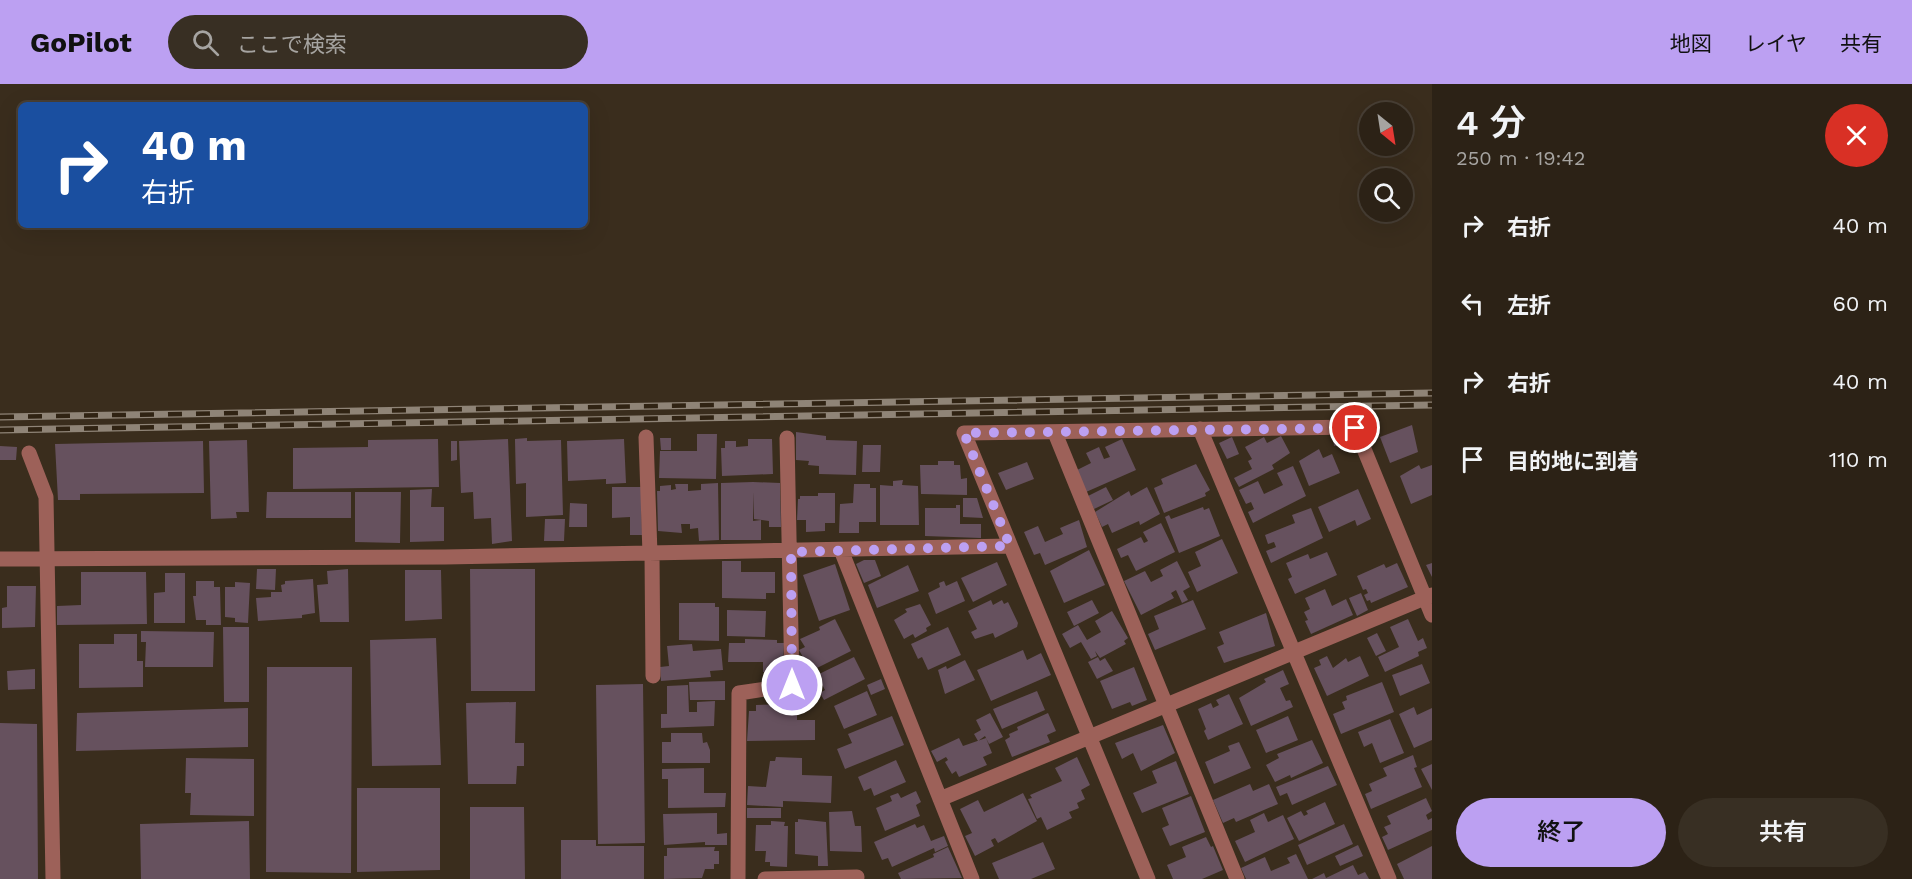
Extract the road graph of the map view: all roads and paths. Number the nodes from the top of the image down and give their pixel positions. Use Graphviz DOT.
graph roads {
  1 [pos="1200,429"];
  2 [pos="1054,433"];
  3 [pos="646,437"];
  4 [pos="787,438"];
  5 [pos="28,453"];
  6 [pos="1010,546"];
  7 [pos="841,550"];
  8 [pos="791,552"];
  9 [pos="651,554"];
  10 [pos="46,558"];
  11 [pos="0,559"];
  12 [pos="1429,597"];
  13 [pos="1432,615"];
  14 [pos="1293,652"];
  15 [pos="653,676"];
  16 [pos="1164,704"];
  17 [pos="1090,738"];
  18 [pos="940,799"];
  19 [pos="857,877"];
  20 [pos="53,879"];
  21 [pos="738,879"];
  22 [pos="765,879"];
  23 [pos="972,879"];
  24 [pos="1148,879"];
  25 [pos="1237,879"];
  26 [pos="1389,879"];
  1 -- 2 [label="street"];
  1 -- 12 [label="street"];
  1 -- 14 [label="street"];
  2 -- 6 [label="street"];
  2 -- 16 [label="street"];
  3 -- 9 [label="street"];
  4 -- 8 [label="street"];
  5 -- 10 [label="street"];
  6 -- 7 [label="street"];
  6 -- 17 [label="street"];
  7 -- 8 [label="street"];
  7 -- 18 [label="street"];
  8 -- 9 [label="street"];
  8 -- 21 [label="street"];
  9 -- 10 [label="street"];
  9 -- 15 [label="street"];
  10 -- 11 [label="street"];
  10 -- 20 [label="street"];
  12 -- 13 [label="street"];
  12 -- 14 [label="street"];
  14 -- 16 [label="street"];
  14 -- 26 [label="street"];
  16 -- 17 [label="street"];
  16 -- 25 [label="street"];
  17 -- 18 [label="street"];
  17 -- 24 [label="street"];
  18 -- 23 [label="street"];
  19 -- 22 [label="street"];
}
